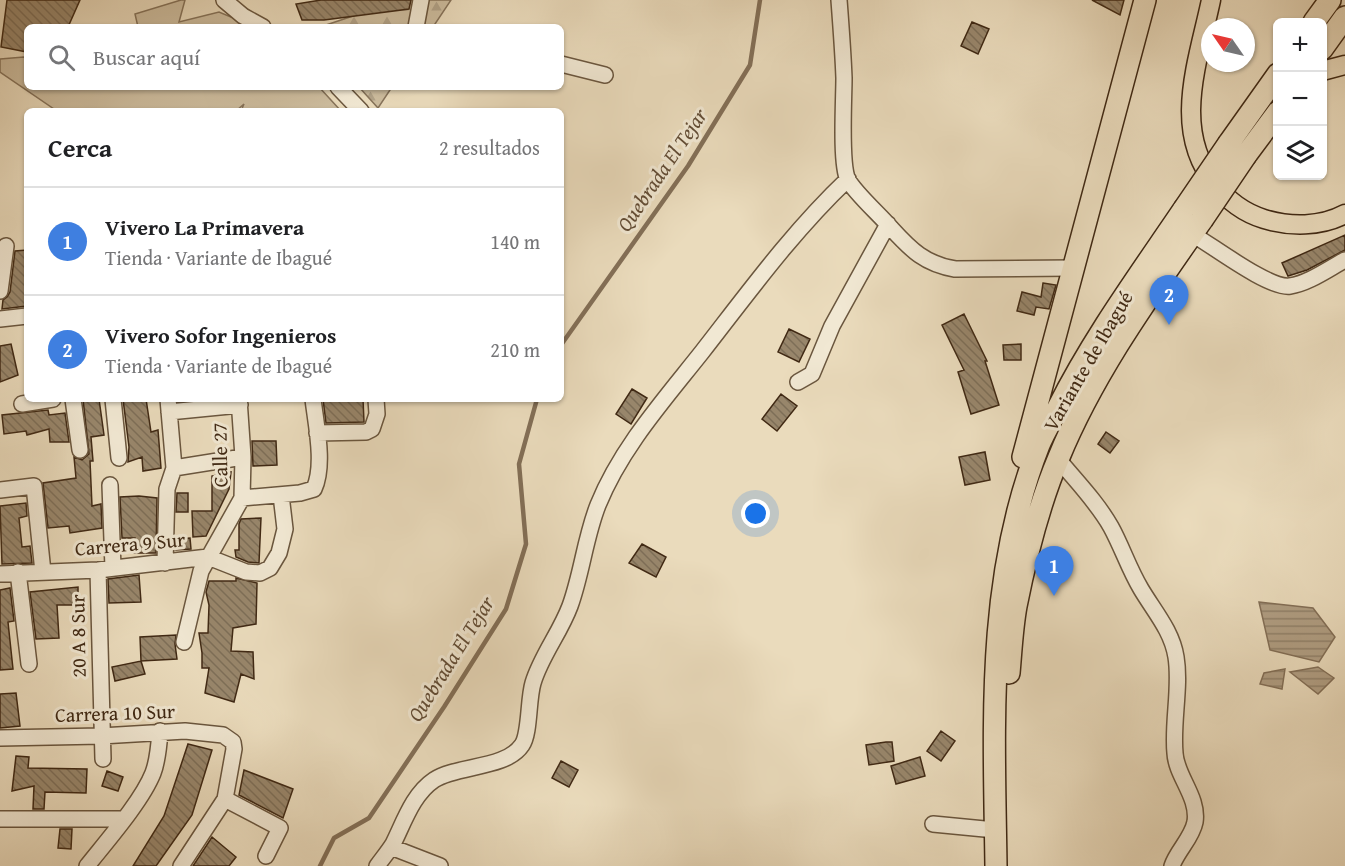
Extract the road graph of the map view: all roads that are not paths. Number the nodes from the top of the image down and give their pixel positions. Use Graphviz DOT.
graph roads {
  1 [pos="224,0"];
  2 [pos="421,0"];
  3 [pos="839,0"];
  4 [pos="1145,0"];
  5 [pos="1211,0"];
  6 [pos="1329,0"];
  7 [pos="1345,17"];
  8 [pos="1317,18"];
  9 [pos="258,24"];
  10 [pos="417,24"];
  11 [pos="1327,43"];
  12 [pos="564,65"];
  13 [pos="1345,65"];
  14 [pos="1327,69"];
  15 [pos="605,75"];
  16 [pos="1273,83"];
  17 [pos="341,90"];
  18 [pos="359,108"];
  19 [pos="1273,117"];
  20 [pos="1238,149"];
  21 [pos="848,179"];
  22 [pos="1345,214"];
  23 [pos="888,224"];
  24 [pos="1197,227"];
  25 [pos="6,246"];
  26 [pos="1345,260"];
  27 [pos="1073,268"];
  28 [pos="0,291"];
  29 [pos="24,316"];
  30 [pos="0,319"];
  31 [pos="798,382"];
  32 [pos="34,402"];
  33 [pos="73,402"];
  34 [pos="113,402"];
  35 [pos="240,402"];
  36 [pos="313,402"];
  37 [pos="376,402"];
  38 [pos="22,404"];
  39 [pos="168,406"];
  40 [pos="317,433"];
  41 [pos="80,450"];
  42 [pos="243,457"];
  43 [pos="119,458"];
  44 [pos="1058,459"];
  45 [pos="174,468"];
  46 [pos="110,485"];
  47 [pos="0,490"];
  48 [pos="281,495"];
  49 [pos="242,498"];
  50 [pos="1019,502"];
  51 [pos="208,557"];
  52 [pos="165,563"];
  53 [pos="106,569"];
  54 [pos="18,572"];
  55 [pos="43,572"];
  56 [pos="0,574"];
  57 [pos="184,642"];
  58 [pos="29,664"];
  59 [pos="160,731"];
  60 [pos="101,736"];
  61 [pos="0,738"];
  62 [pos="103,759"];
  63 [pos="225,799"];
  64 [pos="0,819"];
  65 [pos="122,819"];
  66 [pos="933,824"];
  67 [pos="995,830"];
  68 [pos="391,847"];
  69 [pos="266,856"];
  70 [pos="87,866"];
  71 [pos="181,866"];
  72 [pos="377,866"];
  73 [pos="440,866"];
  74 [pos="996,866"];
  75 [pos="1009,866"];
  76 [pos="1172,866"];
  1 -- 9 [label="street"];
  2 -- 10 [label="street"];
  3 -- 21 [label="street"];
  4 -- 27 [label="highway"];
  5 -- 22 [label="main road"];
  6 -- 8 [label="highway"];
  7 -- 11 [label="highway"];
  12 -- 15 [label="street"];
  13 -- 14 [label="main road"];
  16 -- 20 [label="highway, Variante de Ibagué"];
  17 -- 18 [label="street"];
  19 -- 20 [label="highway, Variante de Ibagué"];
  20 -- 24 [label="highway, Variante de Ibagué, bridge"];
  20 -- 50 [label="highway, Variante de Ibagué, bridge"];
  21 -- 23 [label="street"];
  21 -- 68 [label="street"];
  23 -- 27 [label="street"];
  23 -- 31 [label="street"];
  24 -- 26 [label="street"];
  24 -- 44 [label="highway, Variante de Ibagué"];
  25 -- 28 [label="street"];
  27 -- 50 [label="highway"];
  29 -- 30 [label="street"];
  32 -- 38 [label="street"];
  33 -- 41 [label="street"];
  34 -- 43 [label="street"];
  35 -- 39 [label="street"];
  35 -- 42 [label="street, Calle 27"];
  36 -- 40 [label="street"];
  37 -- 40 [label="street"];
  39 -- 45 [label="street"];
  40 -- 48 [label="street"];
  42 -- 45 [label="street"];
  42 -- 49 [label="street, Calle 27"];
  44 -- 75 [label="highway, Variante de Ibagué"];
  44 -- 76 [label="street"];
  45 -- 52 [label="street"];
  46 -- 53 [label="street, 20 A 8 Sur"];
  47 -- 55 [label="street"];
  48 -- 49 [label="street"];
  48 -- 51 [label="street, Carrera 9 Sur"];
  49 -- 51 [label="street, Calle 27"];
  50 -- 67 [label="highway, Variante de Ibagué"];
  51 -- 52 [label="street, Carrera 9 Sur"];
  51 -- 57 [label="street, Calle 27"];
  52 -- 53 [label="street, Carrera 9 Sur"];
  53 -- 55 [label="street, Carrera 9 Sur"];
  53 -- 60 [label="street, 20 A 8 Sur"];
  54 -- 55 [label="street, Carrera 9 Sur"];
  54 -- 56 [label="street, Carrera 9 Sur"];
  54 -- 58 [label="street"];
  59 -- 60 [label="street, Carrera 10 Sur"];
  59 -- 63 [label="street, Carrera 10 Sur"];
  59 -- 65 [label="street"];
  60 -- 61 [label="street, Carrera 10 Sur"];
  60 -- 62 [label="street, 20 A 8 Sur"];
  63 -- 69 [label="street"];
  63 -- 71 [label="street"];
  64 -- 65 [label="street"];
  65 -- 70 [label="street"];
  66 -- 67 [label="street"];
  67 -- 74 [label="highway, Variante de Ibagué"];
  68 -- 72 [label="street"];
  68 -- 73 [label="street"];
}
